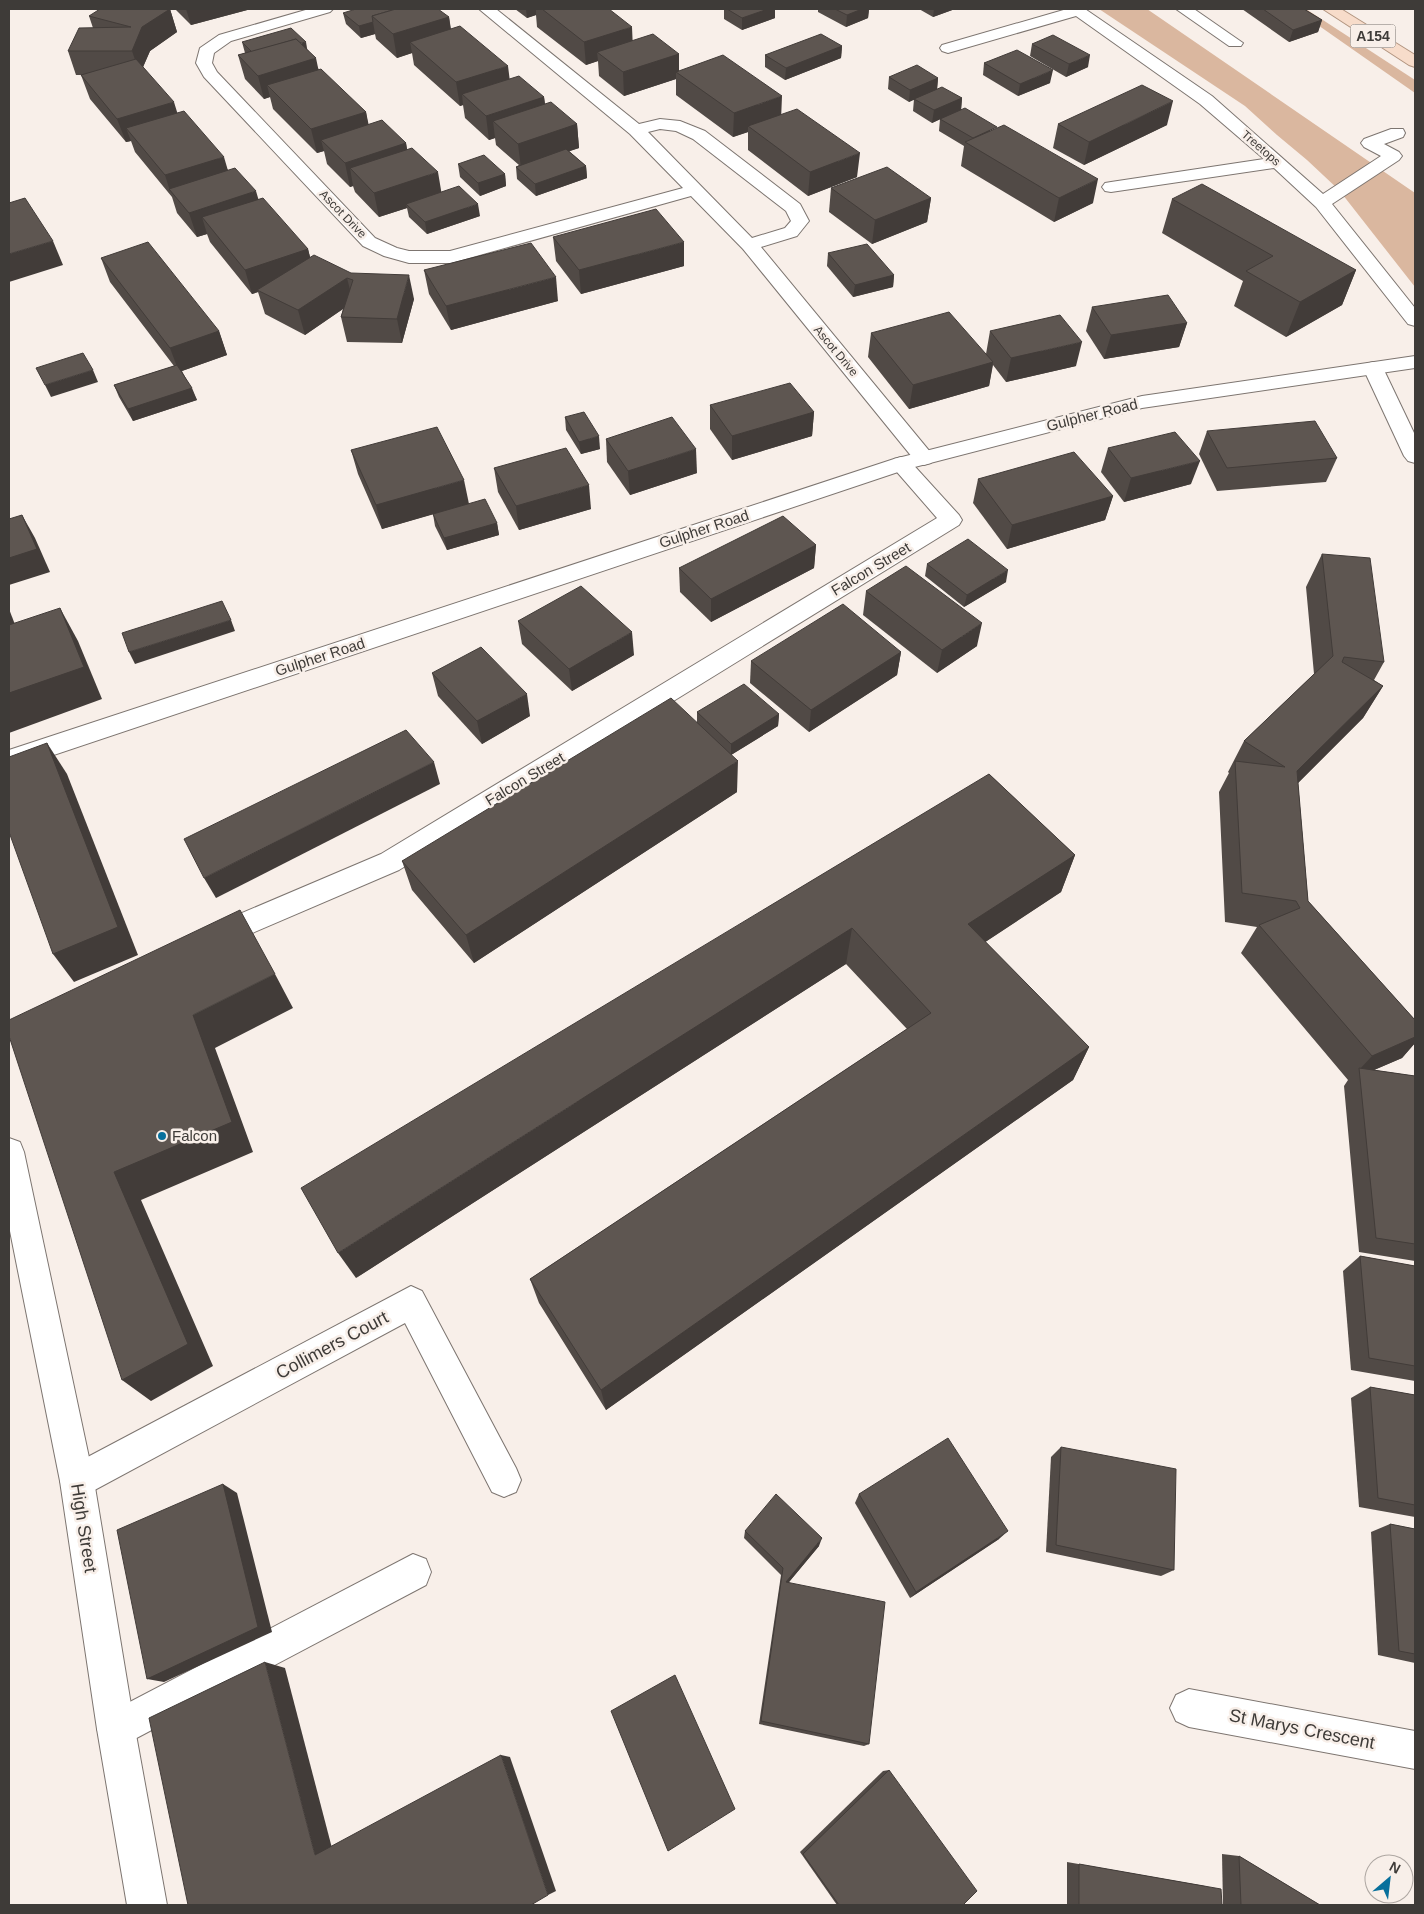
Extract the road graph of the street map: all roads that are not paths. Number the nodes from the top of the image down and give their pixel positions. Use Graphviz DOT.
graph roads {
  1 [pos="325,9"];
  2 [pos="487,9"];
  3 [pos="1184,9"];
  4 [pos="1331,9"];
  5 [pos="1086,12"];
  6 [pos="1235,43"];
  7 [pos="948,48"];
  8 [pos="1415,62"];
  9 [pos="636,130"];
  10 [pos="1397,133"];
  11 [pos="1278,162"];
  12 [pos="1111,187"];
  13 [pos="694,190"];
  14 [pos="1322,203"];
  15 [pos="749,245"];
  16 [pos="1415,320"];
  17 [pos="1415,362"];
  18 [pos="1373,368"];
  19 [pos="1415,456"];
  20 [pos="924,458"];
  21 [pos="900,464"];
  22 [pos="9,760"];
  23 [pos="190,948"];
  24 [pos="9,1153"];
  25 [pos="504,1480"];
  26 [pos="77,1481"];
  27 [pos="413,1572"];
  28 [pos="1189,1708"];
  29 [pos="116,1729"];
  30 [pos="1415,1750"];
  31 [pos="147,1905"];
  1 -- 13 [label="street, Ascot Drive"];
  2 -- 9 [label="street, Ascot Drive"];
  3 -- 6 [label="street"];
  4 -- 8 [label="main road, A154"];
  5 -- 7 [label="street"];
  5 -- 11 [label="street, Treetops"];
  9 -- 13 [label="street, Ascot Drive"];
  9 -- 15 [label="street"];
  10 -- 14 [label="street"];
  11 -- 12 [label="street"];
  11 -- 14 [label="street, Treetops"];
  13 -- 15 [label="street, Ascot Drive"];
  14 -- 16 [label="street, Treetops"];
  15 -- 20 [label="street, Ascot Drive"];
  17 -- 18 [label="street, Gulpher Road"];
  18 -- 19 [label="street"];
  18 -- 20 [label="street, Gulpher Road"];
  20 -- 21 [label="street, Gulpher Road"];
  21 -- 22 [label="street, Gulpher Road"];
  21 -- 23 [label="street, Falcon Street"];
  24 -- 26 [label="street, High Street"];
  25 -- 26 [label="street, Collimers Court"];
  26 -- 29 [label="street, High Street"];
  27 -- 29 [label="street"];
  28 -- 30 [label="street, St Marys Crescent"];
  29 -- 31 [label="street, High Street"];
}
